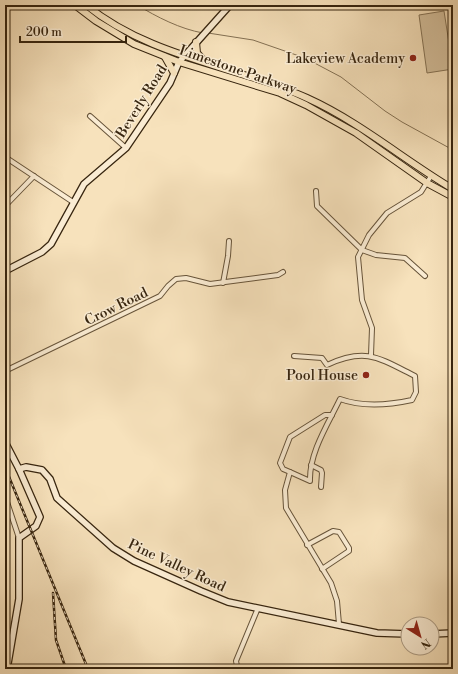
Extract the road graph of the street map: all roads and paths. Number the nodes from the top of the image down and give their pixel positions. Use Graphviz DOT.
graph roads {
  1 [pos="75,5"];
  2 [pos="86,5"];
  3 [pos="230,5"];
  4 [pos="196,42"];
  5 [pos="164,56"];
  6 [pos="183,56"];
  7 [pos="179,62"];
  8 [pos="209,64"];
  9 [pos="174,73"];
  10 [pos="90,116"];
  11 [pos="126,148"];
  12 [pos="5,157"];
  13 [pos="34,176"];
  14 [pos="430,176"];
  15 [pos="427,183"];
  16 [pos="453,189"];
  17 [pos="316,191"];
  18 [pos="453,197"];
  19 [pos="73,202"];
  20 [pos="5,206"];
  21 [pos="229,241"];
  22 [pos="362,250"];
  23 [pos="5,271"];
  24 [pos="283,272"];
  25 [pos="425,276"];
  26 [pos="223,282"];
  27 [pos="371,355"];
  28 [pos="294,356"];
  29 [pos="5,371"];
  30 [pos="332,415"];
  31 [pos="5,442"];
  32 [pos="311,465"];
  33 [pos="19,469"];
  34 [pos="290,475"];
  35 [pos="321,487"];
  36 [pos="5,496"];
  37 [pos="19,538"];
  38 [pos="307,545"];
  39 [pos="322,569"];
  40 [pos="258,608"];
  41 [pos="338,624"];
  42 [pos="453,633"];
  43 [pos="400,634"];
  44 [pos="440,634"];
  45 [pos="7,669"];
  46 [pos="245,669"];
  1 -- 5 [label="main road, Limestone Parkway"];
  2 -- 6 [label="main road, Limestone Parkway"];
  3 -- 4 [label="street, Beverly Road"];
  4 -- 6 [label="street, Beverly Road"];
  4 -- 8 [label="main road"];
  5 -- 7 [label="main road, Limestone Parkway"];
  5 -- 9 [label="main road"];
  6 -- 7 [label="street, Beverly Road"];
  6 -- 8 [label="main road, Limestone Parkway"];
  7 -- 9 [label="street, Beverly Road"];
  7 -- 15 [label="main road, Limestone Parkway"];
  8 -- 14 [label="main road, Limestone Parkway"];
  9 -- 11 [label="street, Beverly Road"];
  10 -- 11 [label="street"];
  11 -- 19 [label="street, Beverly Road"];
  12 -- 13 [label="street"];
  13 -- 19 [label="street"];
  13 -- 20 [label="street"];
  14 -- 15 [label="street"];
  14 -- 16 [label="main road, Limestone Parkway"];
  15 -- 18 [label="main road, Limestone Parkway"];
  15 -- 22 [label="street"];
  17 -- 22 [label="street"];
  19 -- 23 [label="street, Beverly Road"];
  21 -- 26 [label="street"];
  22 -- 25 [label="street"];
  22 -- 27 [label="street"];
  24 -- 26 [label="street, Crow Road"];
  26 -- 29 [label="street, Crow Road"];
  27 -- 28 [label="street"];
  27 -- 30 [label="street"];
  30 -- 32 [label="street"];
  30 -- 34 [label="street"];
  31 -- 33 [label="street"];
  32 -- 34 [label="street"];
  32 -- 35 [label="street"];
  33 -- 37 [label="street"];
  33 -- 40 [label="street, Pine Valley Road"];
  34 -- 38 [label="street"];
  36 -- 37 [label="street"];
  37 -- 45 [label="street"];
  38 -- 39 [label="street"];
  38 -- 39 [label="street"];
  39 -- 41 [label="street"];
  40 -- 41 [label="street, Pine Valley Road"];
  40 -- 46 [label="street"];
  41 -- 43 [label="street, Pine Valley Road"];
  42 -- 44 [label="street"];
}
